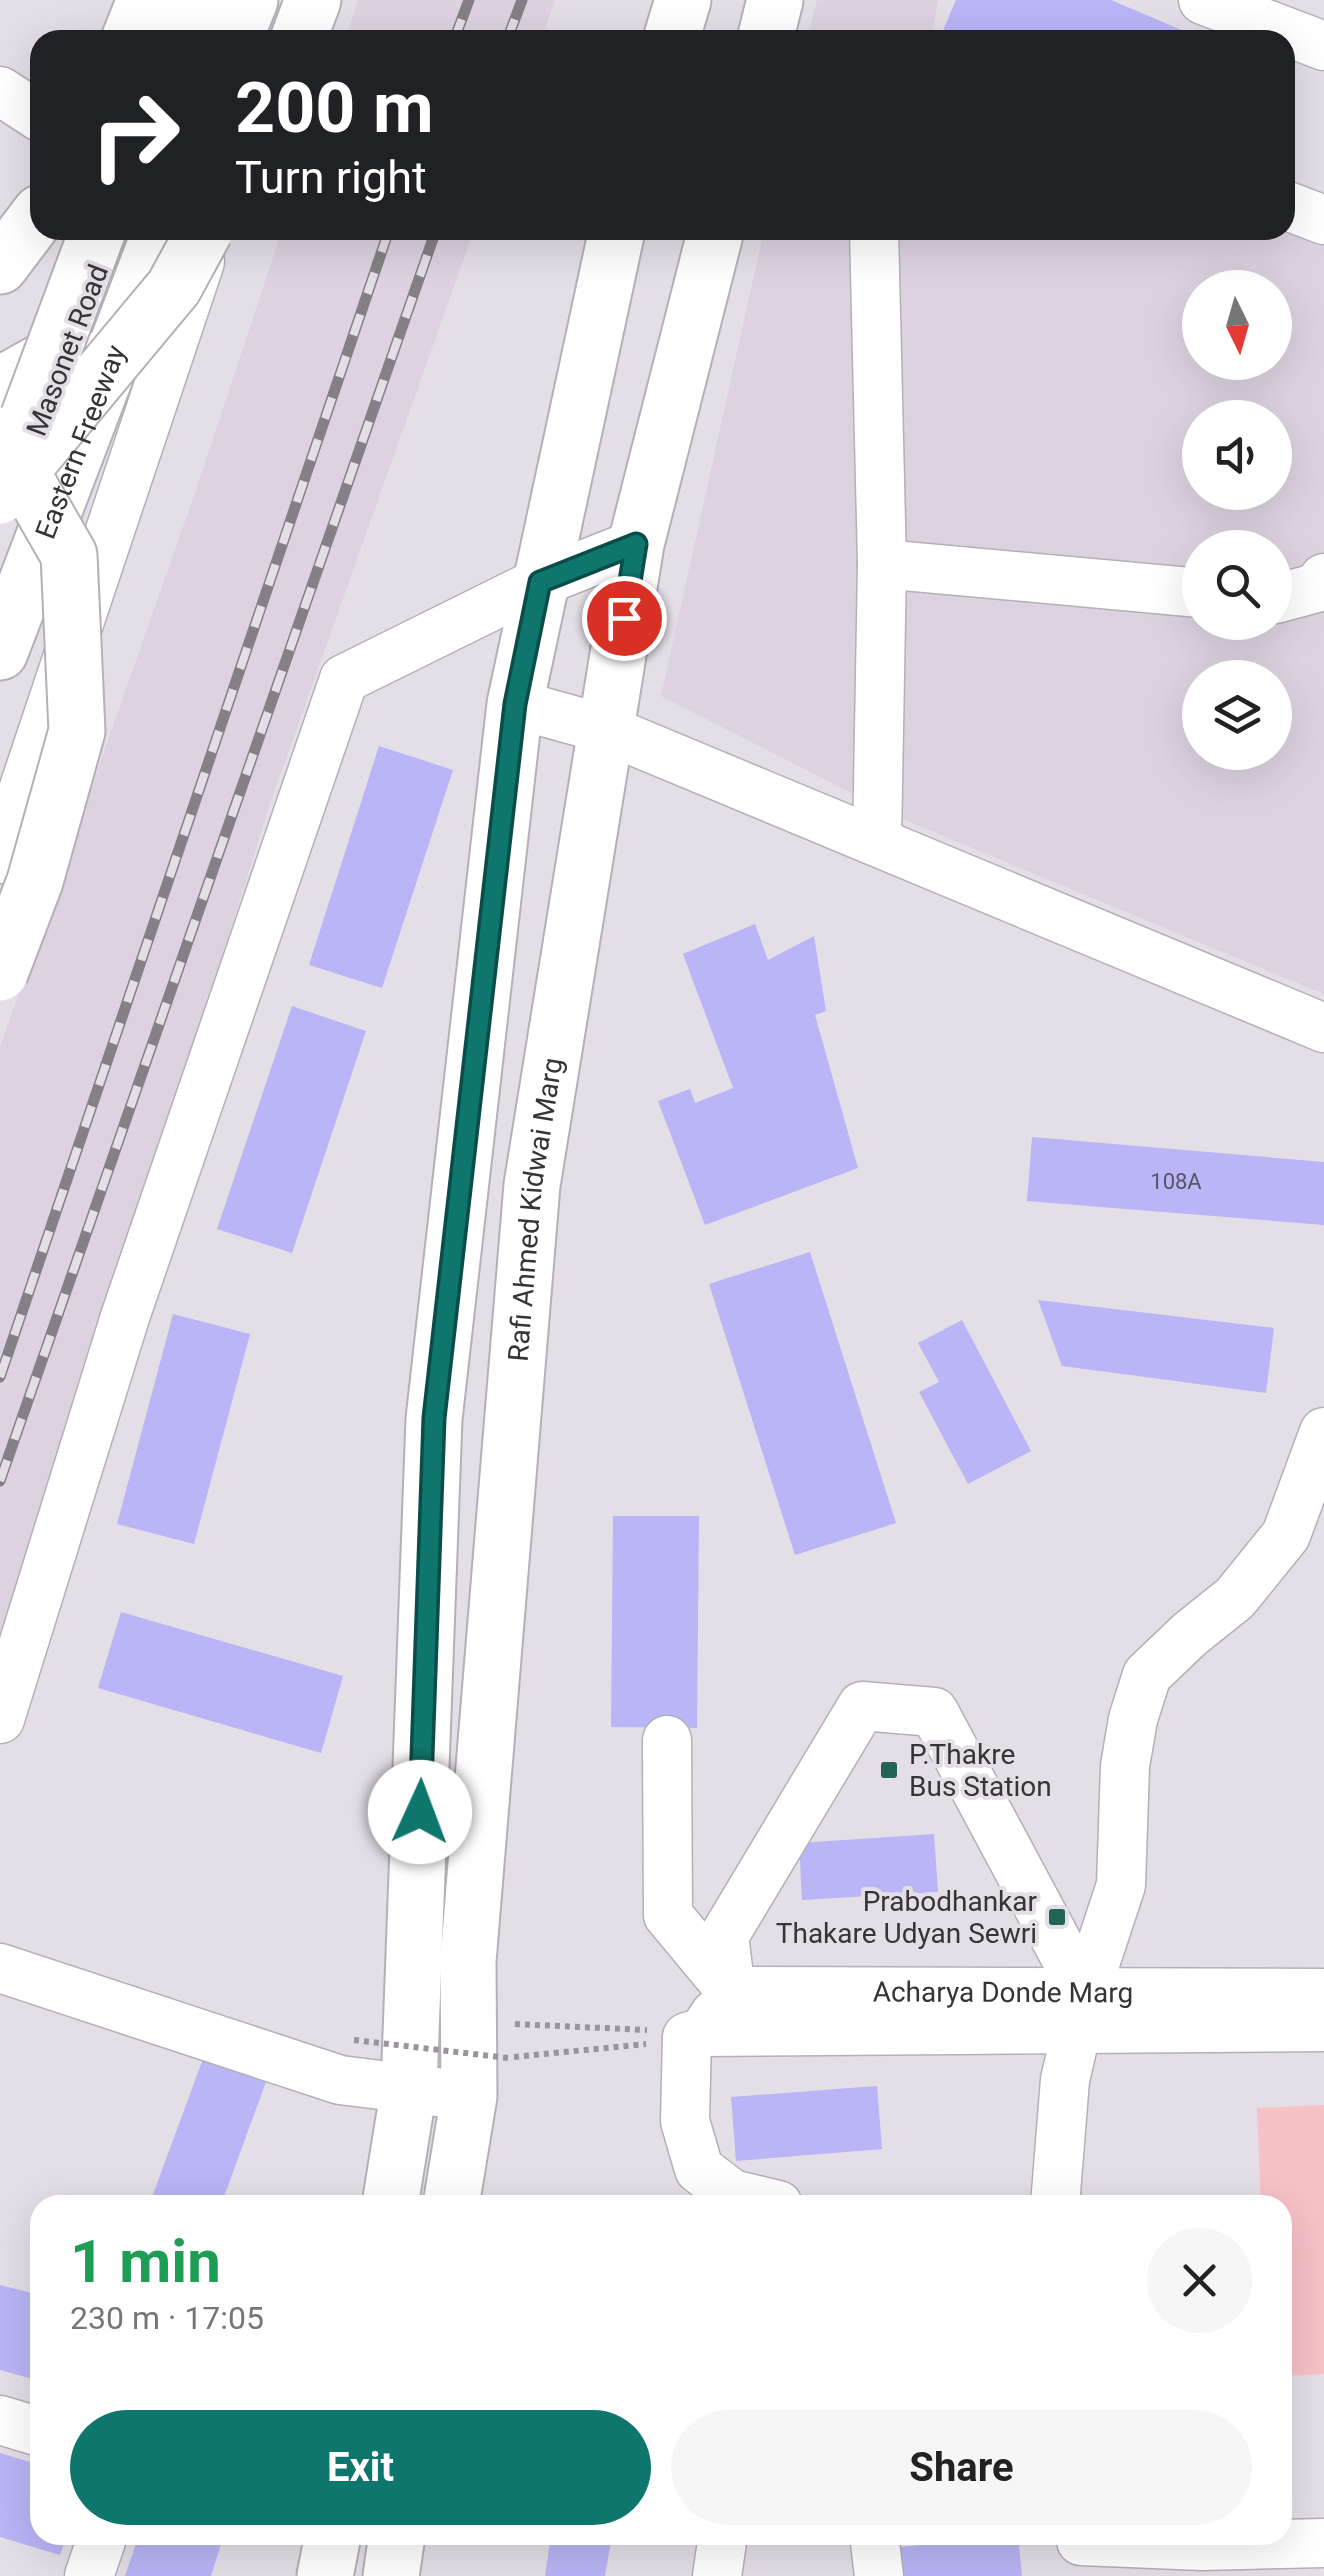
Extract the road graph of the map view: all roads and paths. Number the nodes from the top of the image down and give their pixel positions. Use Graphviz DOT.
graph roads {
  1 [pos="145,0"];
  2 [pos="185,0"];
  3 [pos="198,0"];
  4 [pos="250,0"];
  5 [pos="285,0"];
  6 [pos="313,0"];
  7 [pos="683,0"];
  8 [pos="775,0"];
  9 [pos="1203,0"];
  10 [pos="132,30"];
  11 [pos="174,30"];
  12 [pos="188,30"];
  13 [pos="238,30"];
  14 [pos="274,30"];
  15 [pos="302,30"];
  16 [pos="674,30"];
  17 [pos="768,30"];
  18 [pos="1282,30"];
  19 [pos="1295,35"];
  20 [pos="1324,46"];
  21 [pos="0,91"];
  22 [pos="30,110"];
  23 [pos="1295,210"];
  24 [pos="1324,220"];
  25 [pos="30,226"];
  26 [pos="94,240"];
  27 [pos="108,240"];
  28 [pos="158,240"];
  29 [pos="202,240"];
  30 [pos="205,240"];
  31 [pos="615,240"];
  32 [pos="713,240"];
  33 [pos="874,240"];
  34 [pos="0,266"];
  35 [pos="68,347"];
  36 [pos="0,385"];
  37 [pos="0,434"];
  38 [pos="0,494"];
  39 [pos="0,526"];
  40 [pos="636,544"];
  41 [pos="882,564"];
  42 [pos="1324,578"];
  43 [pos="540,582"];
  44 [pos="1182,592"];
  45 [pos="1292,594"];
  46 [pos="0,652"];
  47 [pos="515,704"];
  48 [pos="605,729"];
  49 [pos="877,842"];
  50 [pos="0,858"];
  51 [pos="0,972"];
  52 [pos="1324,1028"];
  53 [pos="1324,1432"];
  54 [pos="0,1718"];
  55 [pos="667,1740"];
  56 [pos="0,1968"];
  57 [pos="731,1991"];
  58 [pos="1324,1993"];
  59 [pos="1082,2011"];
  60 [pos="1324,2027"];
  61 [pos="695,2034"];
  62 [pos="354,2040"];
  63 [pos="488,2040"];
  64 [pos="410,2088"];
  65 [pos="469,2096"];
  66 [pos="392,2195"];
  67 [pos="453,2195"];
  68 [pos="736,2195"];
  69 [pos="1056,2195"];
  70 [pos="0,2420"];
  71 [pos="30,2429"];
  72 [pos="1292,2541"];
  73 [pos="1324,2543"];
  74 [pos="100,2545"];
  75 [pos="330,2545"];
  76 [pos="396,2545"];
  77 [pos="722,2545"];
  78 [pos="875,2545"];
  79 [pos="1180,2545"];
  80 [pos="1082,2551"];
  81 [pos="90,2576"];
  82 [pos="325,2576"];
  83 [pos="391,2576"];
  84 [pos="717,2576"];
  85 [pos="879,2576"];
  1 -- 10 [label="main road"];
  2 -- 11 [label="main road"];
  3 -- 12 [label="street"];
  4 -- 13 [label="main road"];
  5 -- 14 [label="street"];
  6 -- 15 [label="main road"];
  7 -- 16 [label="main road"];
  8 -- 17 [label="main road"];
  9 -- 18 [label="street"];
  19 -- 20 [label="street"];
  21 -- 22 [label="street"];
  23 -- 24 [label="street"];
  25 -- 34 [label="main road"];
  26 -- 38 [label="main road, Eastern Freeway, bridge"];
  27 -- 35 [label="street, Masonet Road"];
  28 -- 46 [label="main road, Eastern Freeway, bridge"];
  29 -- 38 [label="main road, bridge"];
  30 -- 50 [label="street"];
  31 -- 43 [label="main road"];
  32 -- 40 [label="main road, Rafi Ahmed Kidwai Marg"];
  33 -- 41 [label="street"];
  35 -- 36 [label="main road"];
  35 -- 39 [label="street, Masonet Road"];
  37 -- 51 [label="main road, bridge"];
  40 -- 43 [label="street"];
  40 -- 48 [label="main road, Rafi Ahmed Kidwai Marg"];
  41 -- 44 [label="street"];
  41 -- 49 [label="street"];
  42 -- 45 [label="street"];
  43 -- 47 [label="main road"];
  43 -- 54 [label="street"];
  47 -- 48 [label="street"];
  47 -- 64 [label="main road"];
  48 -- 49 [label="street"];
  48 -- 63 [label="main road, Rafi Ahmed Kidwai Marg"];
  49 -- 52 [label="street"];
  53 -- 59 [label="street"];
  55 -- 57 [label="street"];
  56 -- 64 [label="street"];
  57 -- 59 [label="street, Acharya Donde Marg"];
  57 -- 59 [label="street"];
  57 -- 61 [label="street"];
  58 -- 59 [label="street, Acharya Donde Marg"];
  59 -- 60 [label="street, Acharya Donde Marg"];
  59 -- 61 [label="street, Acharya Donde Marg"];
  59 -- 69 [label="street"];
  61 -- 63 [label="path"];
  61 -- 63 [label="path"];
  61 -- 68 [label="street"];
  62 -- 63 [label="path, bridge"];
  63 -- 65 [label="main road, Rafi Ahmed Kidwai Marg"];
  64 -- 65 [label="street"];
  64 -- 66 [label="main road"];
  65 -- 67 [label="main road, Rafi Ahmed Kidwai Marg"];
  70 -- 71 [label="street"];
  72 -- 73 [label="street"];
  74 -- 81 [label="street"];
  75 -- 82 [label="main road"];
  76 -- 83 [label="main road"];
  77 -- 84 [label="street"];
  78 -- 85 [label="street"];
  79 -- 80 [label="street"];
}
